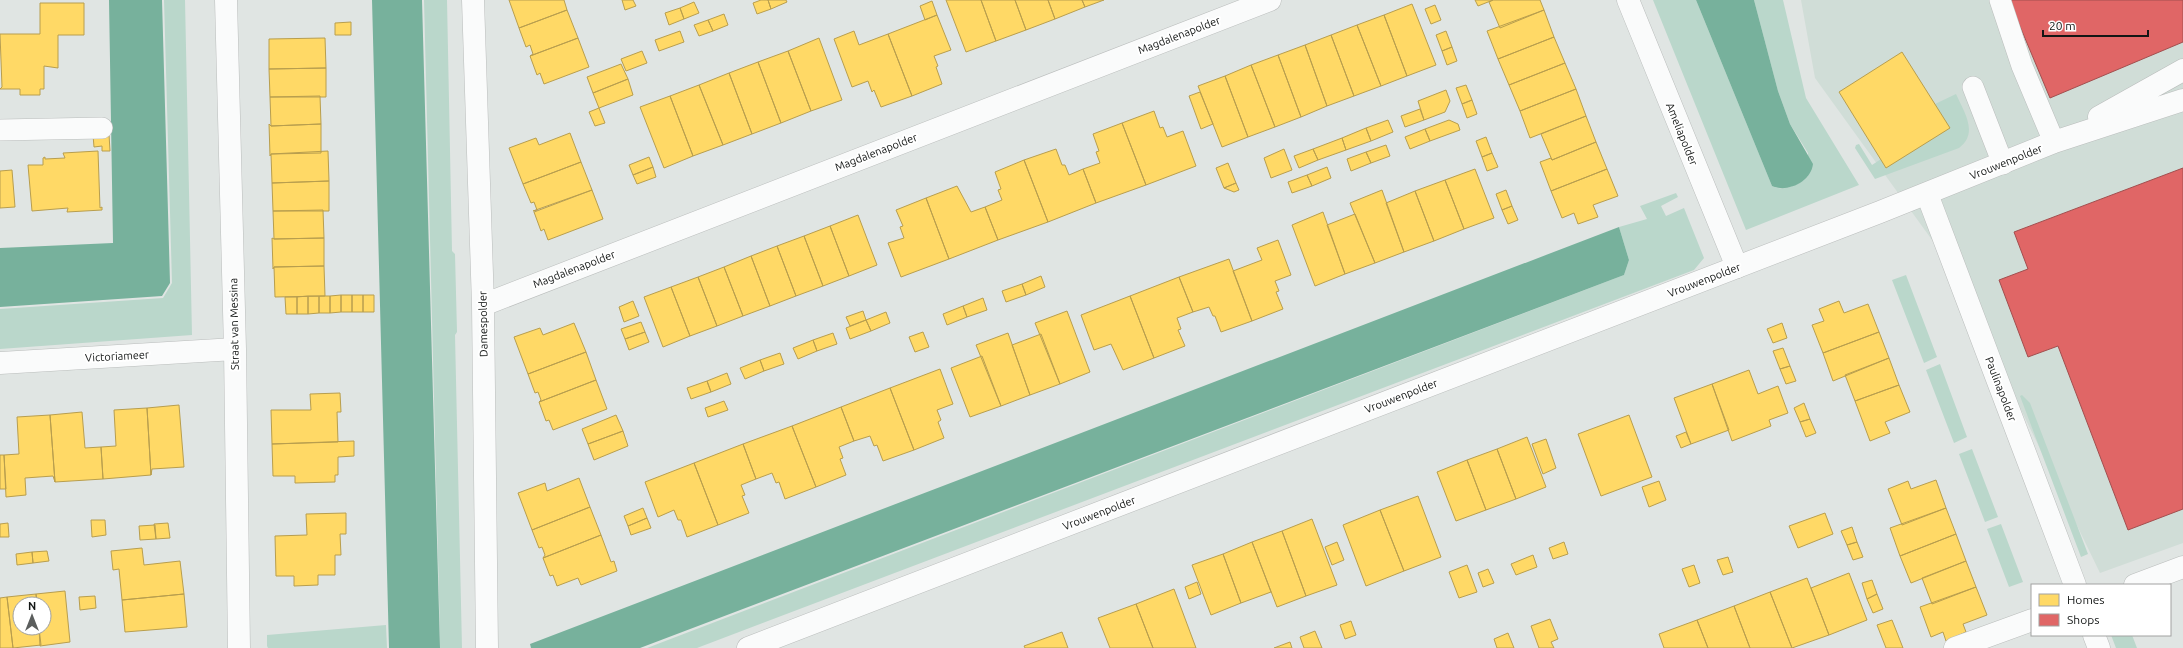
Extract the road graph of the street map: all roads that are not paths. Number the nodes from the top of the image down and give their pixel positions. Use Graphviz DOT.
graph roads {
  1 [pos="226,0"];
  2 [pos="473,0"];
  3 [pos="1270,0"];
  4 [pos="1628,0"];
  5 [pos="2000,0"];
  6 [pos="2183,70"];
  7 [pos="1973,87"];
  8 [pos="2183,100"];
  9 [pos="102,128"];
  10 [pos="0,130"];
  11 [pos="2054,142"];
  12 [pos="2003,164"];
  13 [pos="1927,194"];
  14 [pos="1737,267"];
  15 [pos="483,305"];
  16 [pos="235,349"];
  17 [pos="0,363"];
  18 [pos="2183,567"];
  19 [pos="2075,584"];
  20 [pos="2138,584"];
  21 [pos="2031,620"];
  22 [pos="2094,636"];
  23 [pos="239,648"];
  24 [pos="487,648"];
  25 [pos="748,648"];
  26 [pos="1955,648"];
  27 [pos="2099,648"];
  1 -- 16 [label="street, Straat van Messina"];
  2 -- 15 [label="street, Damespolder"];
  3 -- 15 [label="street, Magdalenapolder"];
  4 -- 14 [label="street, Ameliapolder"];
  5 -- 11 [label="lane"];
  6 -- 11 [label="street, Vrouwenpolder"];
  7 -- 12 [label="lane"];
  8 -- 11 [label="street, Vrouwenpolder"];
  9 -- 10 [label="lane"];
  11 -- 12 [label="street, Vrouwenpolder"];
  12 -- 13 [label="street, Vrouwenpolder"];
  13 -- 14 [label="street, Vrouwenpolder"];
  13 -- 19 [label="street, Paulinapolder"];
  14 -- 25 [label="street, Vrouwenpolder"];
  15 -- 24 [label="street, Damespolder"];
  16 -- 17 [label="street, Victoriameer"];
  16 -- 23 [label="street, Straat van Messina"];
  18 -- 20 [label="street"];
  21 -- 26 [label="street"];
  22 -- 27 [label="street"];
}
